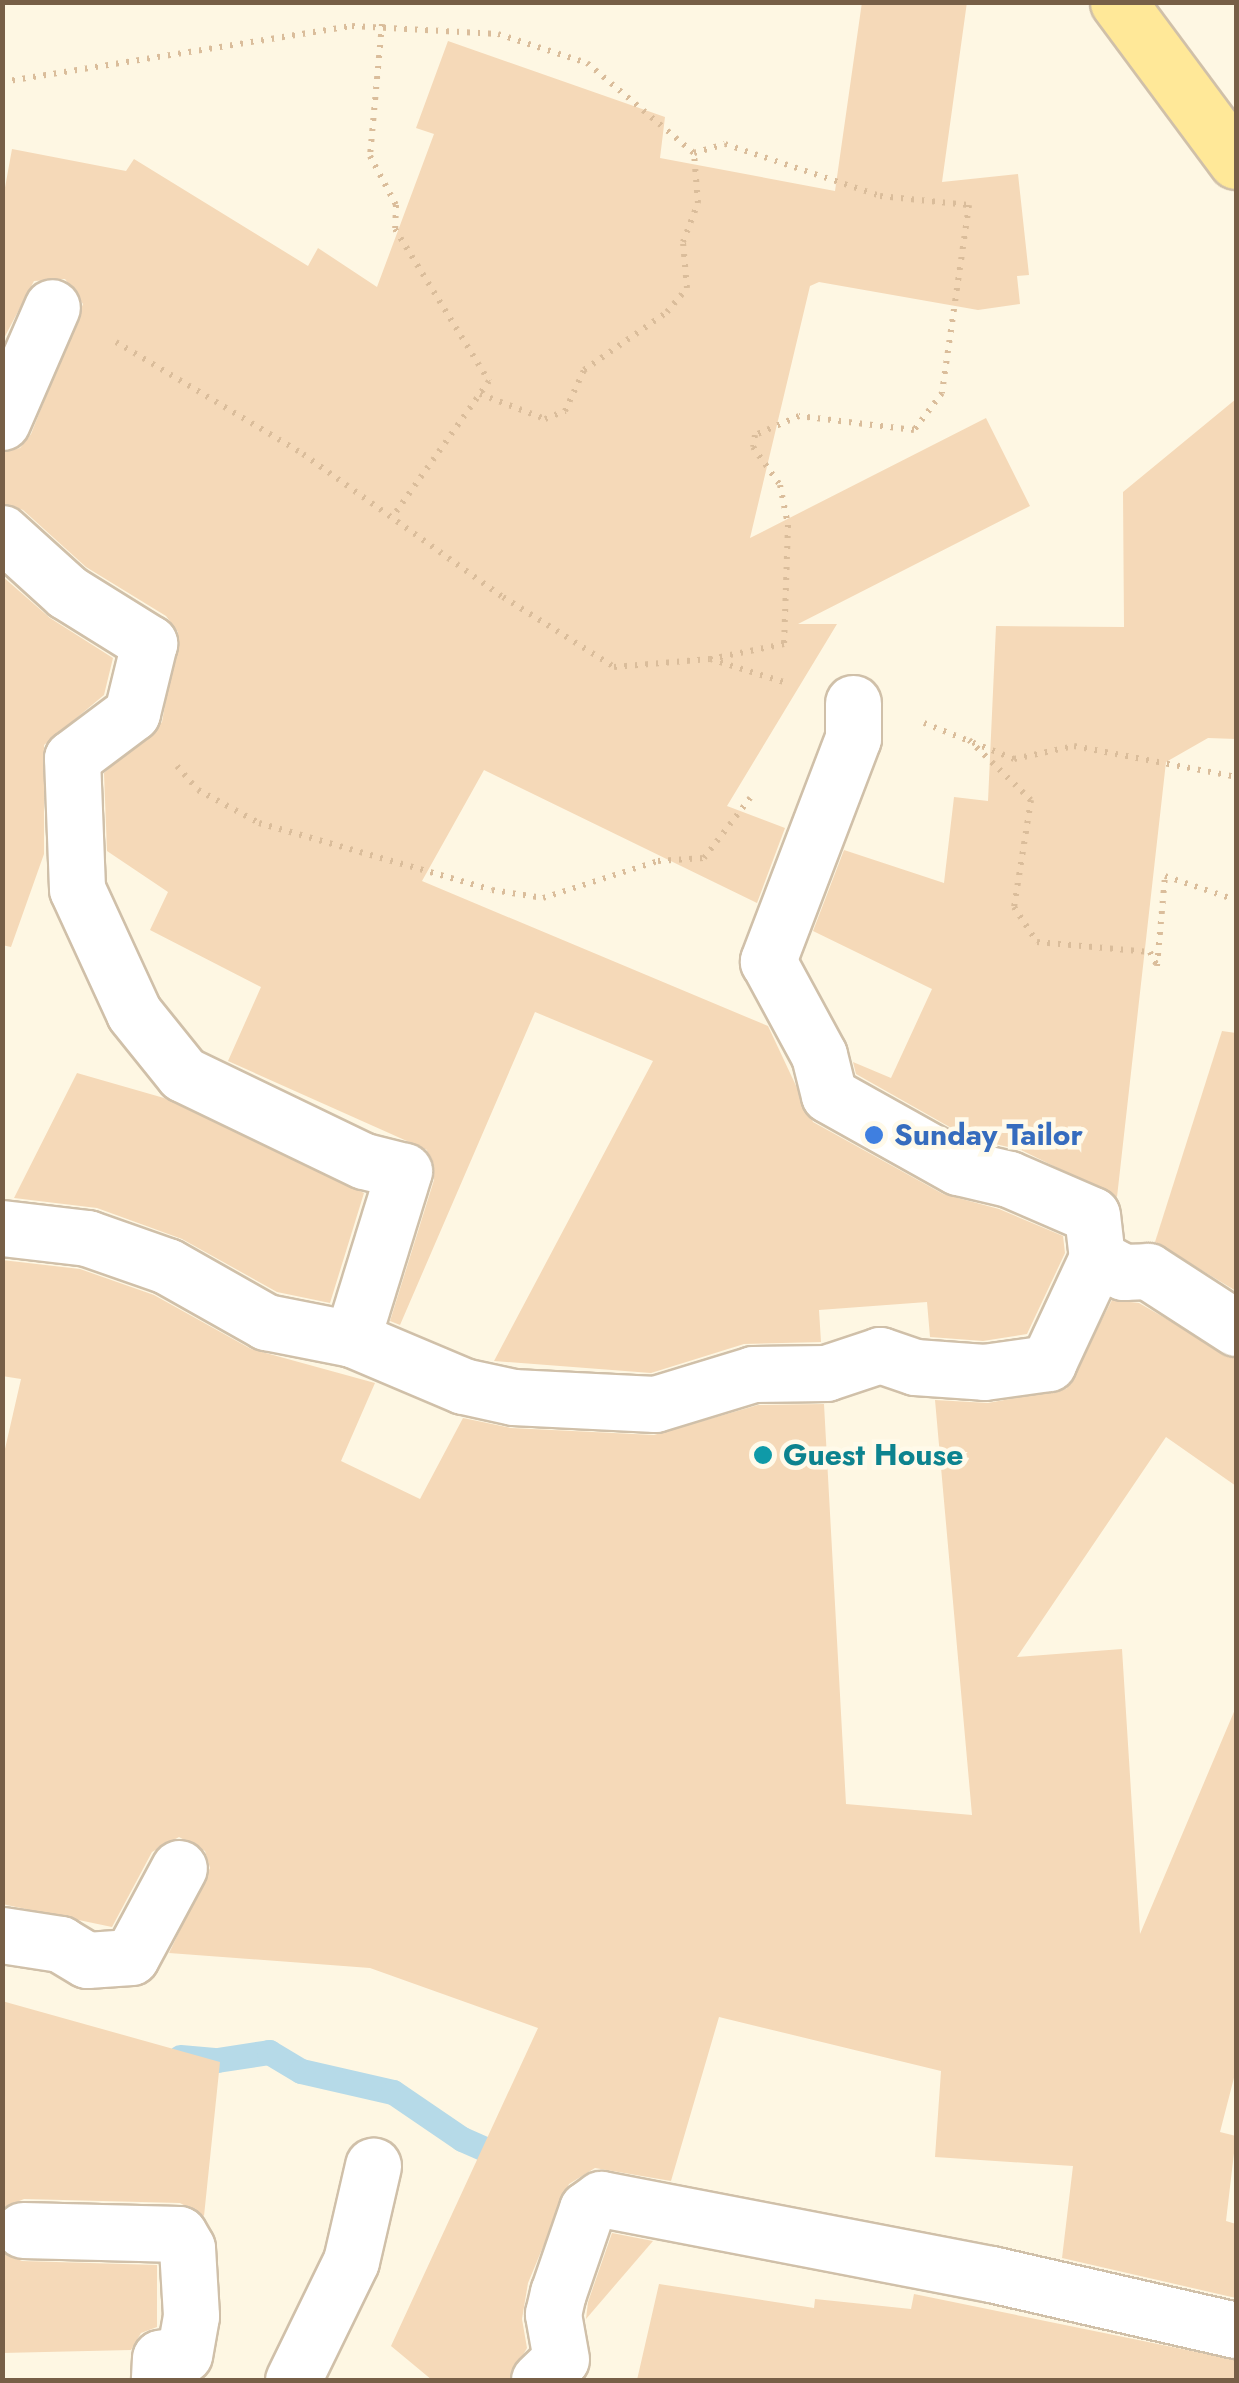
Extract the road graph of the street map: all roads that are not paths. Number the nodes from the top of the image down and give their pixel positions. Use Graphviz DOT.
graph roads {
  1 [pos="1118,2"];
  2 [pos="1236,161"];
  3 [pos="52,307"];
  4 [pos="2,422"];
  5 [pos="2,534"];
  6 [pos="853,703"];
  7 [pos="2,1228"];
  8 [pos="1097,1258"];
  9 [pos="1236,1328"];
  10 [pos="352,1339"];
  11 [pos="179,1868"];
  12 [pos="2,1935"];
  13 [pos="373,2166"];
  14 [pos="23,2230"];
  15 [pos="1236,2330"];
  16 [pos="159,2380"];
  17 [pos="294,2380"];
  18 [pos="540,2380"];
  1 -- 2 [label="main road"];
  3 -- 4 [label="street"];
  5 -- 10 [label="street"];
  6 -- 8 [label="street"];
  7 -- 10 [label="street"];
  8 -- 9 [label="street"];
  8 -- 10 [label="street"];
  11 -- 12 [label="street"];
  13 -- 17 [label="street"];
  14 -- 16 [label="street"];
  15 -- 18 [label="street"];
}
